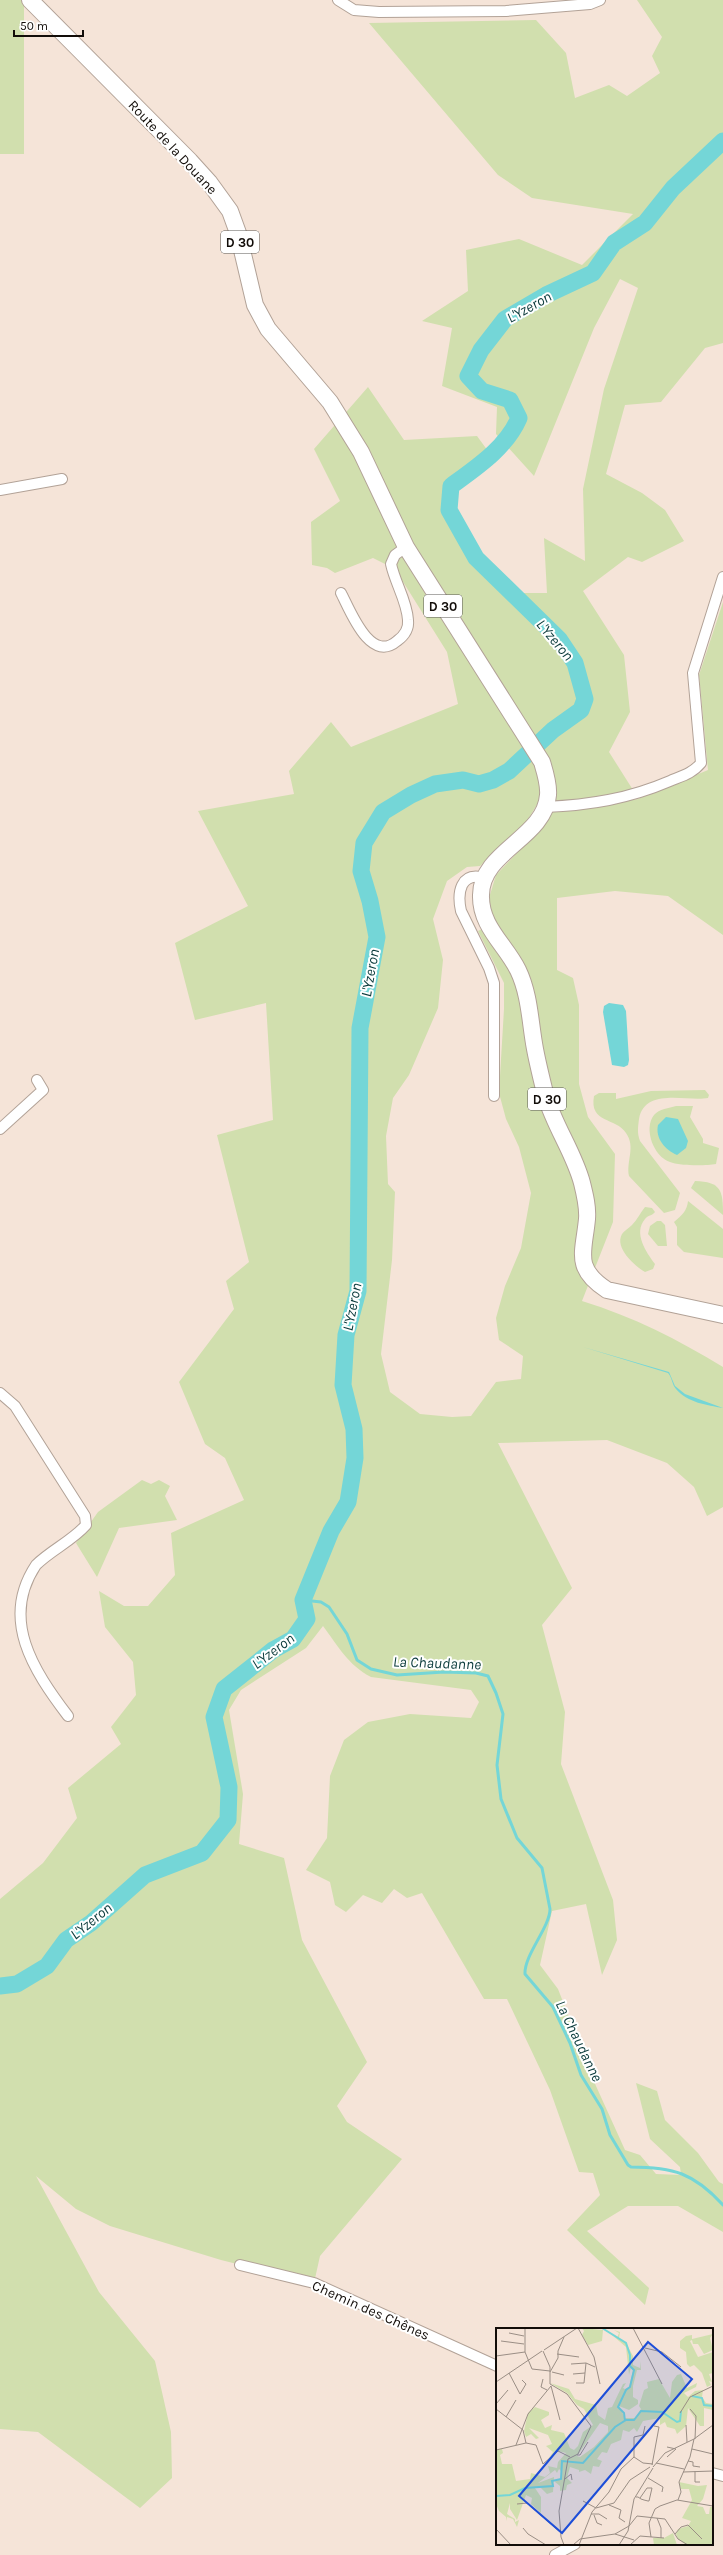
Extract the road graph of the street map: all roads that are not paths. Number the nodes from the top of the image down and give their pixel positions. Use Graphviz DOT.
graph roads {
  1 [pos="30,0"];
  2 [pos="338,0"];
  3 [pos="600,0"];
  4 [pos="62,479"];
  5 [pos="0,490"];
  6 [pos="406,547"];
  7 [pos="723,577"];
  8 [pos="341,593"];
  9 [pos="545,807"];
  10 [pos="485,878"];
  11 [pos="37,1080"];
  12 [pos="494,1096"];
  13 [pos="0,1130"];
  14 [pos="723,1315"];
  15 [pos="0,1393"];
  16 [pos="68,1716"];
  17 [pos="240,2265"];
  18 [pos="496,2366"];
  19 [pos="713,2473"];
  20 [pos="723,2476"];
  21 [pos="573,2545"];
  22 [pos="555,2555"];
  1 -- 6 [label="main road, Route de la Douane / D 30"];
  2 -- 3 [label="street"];
  4 -- 5 [label="street"];
  6 -- 8 [label="street"];
  6 -- 9 [label="main road, Route de la Douane / D 30"];
  7 -- 9 [label="street"];
  9 -- 10 [label="main road, D 30"];
  10 -- 12 [label="street"];
  10 -- 14 [label="main road, D 30"];
  11 -- 13 [label="street"];
  15 -- 16 [label="street"];
  17 -- 18 [label="street, Chemin des Chênes"];
  19 -- 20 [label="street"];
  21 -- 22 [label="street"];
}
